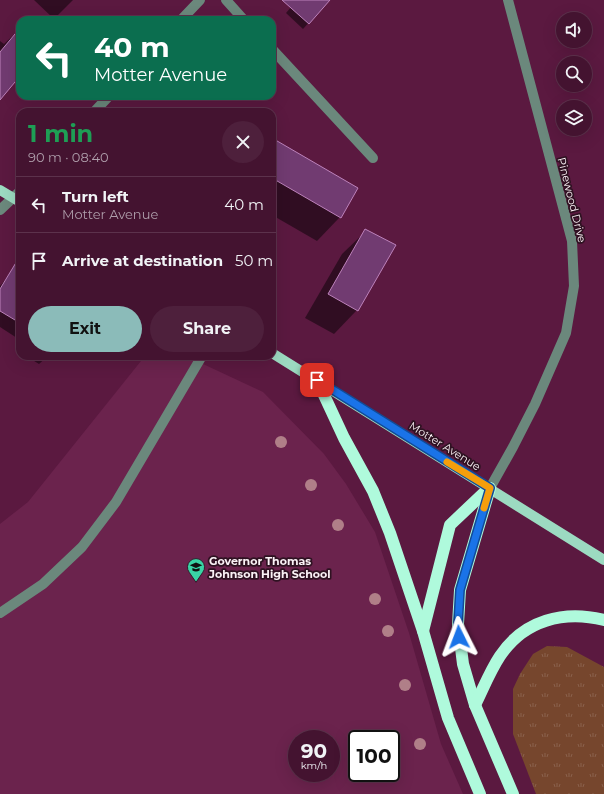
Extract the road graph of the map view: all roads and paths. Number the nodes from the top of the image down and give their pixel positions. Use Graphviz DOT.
graph roads {
  1 [pos="200,0"];
  2 [pos="226,0"];
  3 [pos="508,0"];
  4 [pos="185,16"];
  5 [pos="240,16"];
  6 [pos="276,53"];
  7 [pos="105,100"];
  8 [pos="98,108"];
  9 [pos="373,158"];
  10 [pos="0,190"];
  11 [pos="16,196"];
  12 [pos="16,198"];
  13 [pos="0,210"];
  14 [pos="276,355"];
  15 [pos="200,360"];
  16 [pos="317,380"];
  17 [pos="490,488"];
  18 [pos="604,560"];
  19 [pos="0,613"];
  20 [pos="604,620"];
  21 [pos="423,631"];
  22 [pos="475,705"];
  23 [pos="480,794"];
  24 [pos="512,794"];
  1 -- 4 [label="street"];
  2 -- 5 [label="street"];
  3 -- 17 [label="street, Pinewood Drive"];
  6 -- 9 [label="street"];
  7 -- 8 [label="street"];
  10 -- 11 [label="main road"];
  12 -- 13 [label="street"];
  14 -- 16 [label="main road, Motter Avenue"];
  15 -- 19 [label="street"];
  16 -- 17 [label="main road, Motter Avenue"];
  16 -- 21 [label="highway"];
  17 -- 18 [label="main road, Motter Avenue"];
  17 -- 21 [label="highway"];
  17 -- 22 [label="highway"];
  20 -- 22 [label="highway"];
  21 -- 23 [label="highway"];
  22 -- 24 [label="highway"];
}
